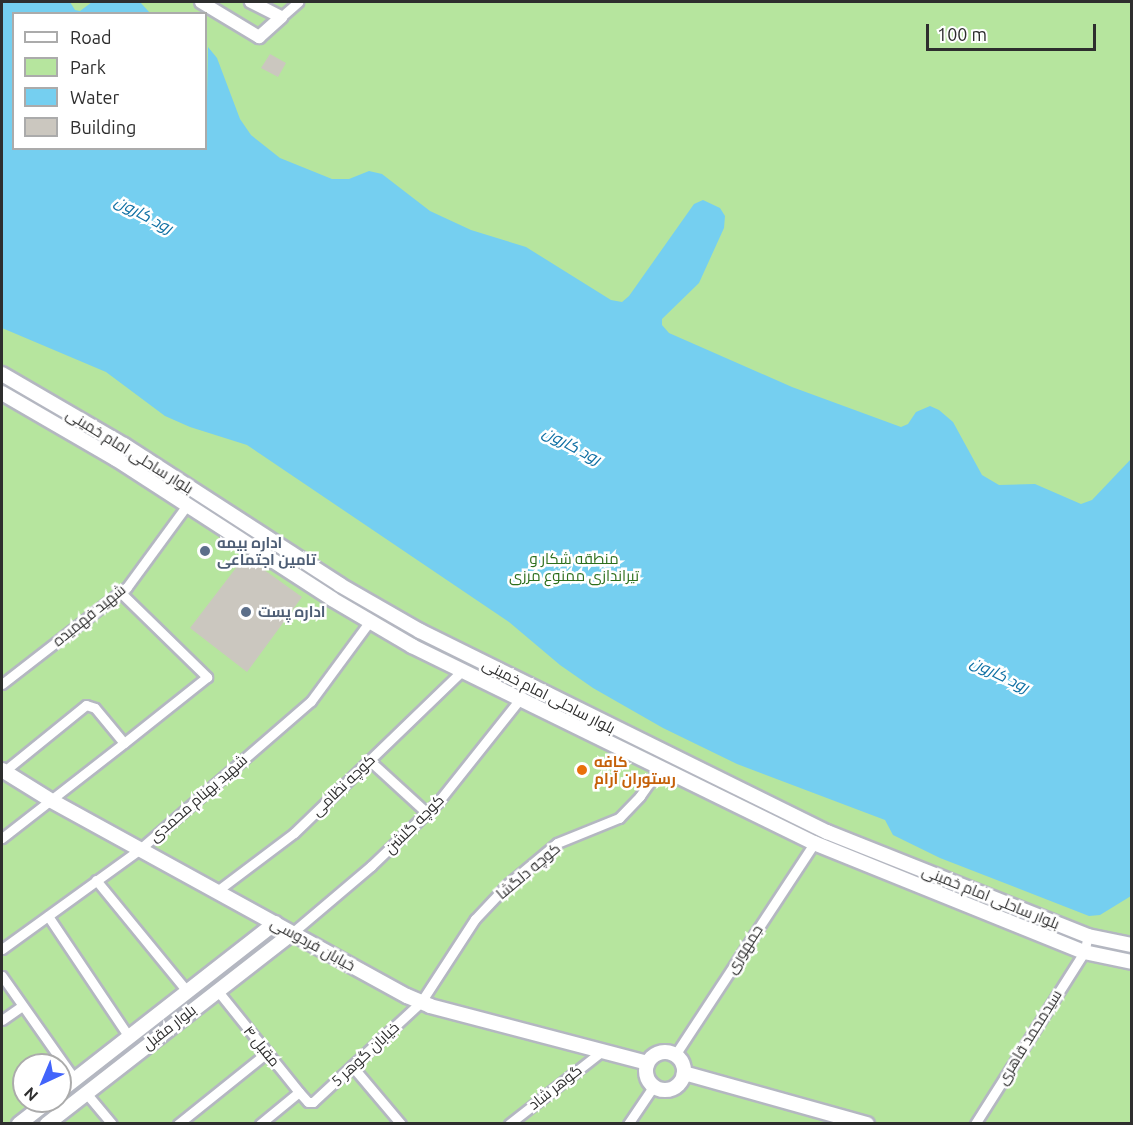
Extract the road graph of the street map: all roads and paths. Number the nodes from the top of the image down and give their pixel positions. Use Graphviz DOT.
graph roads {
  1 [pos="201,2"];
  2 [pos="251,2"];
  3 [pos="298,2"];
  4 [pos="281,17"];
  5 [pos="3,378"];
  6 [pos="2,393"];
  7 [pos="187,505"];
  8 [pos="120,592"];
  9 [pos="370,621"];
  10 [pos="462,671"];
  11 [pos="2,684"];
  12 [pos="520,699"];
  13 [pos="124,743"];
  14 [pos="369,760"];
  15 [pos="659,769"];
  16 [pos="2,771"];
  17 [pos="52,801"];
  18 [pos="427,813"];
  19 [pos="823,830"];
  20 [pos="2,838"];
  21 [pos="814,843"];
  22 [pos="140,849"];
  23 [pos="96,880"];
  24 [pos="217,891"];
  25 [pos="48,916"];
  26 [pos="275,923"];
  27 [pos="292,933"];
  28 [pos="1088,936"];
  29 [pos="1131,945"];
  30 [pos="2,950"];
  31 [pos="1084,952"];
  32 [pos="1131,962"];
  33 [pos="2,976"];
  34 [pos="217,990"];
  35 [pos="187,992"];
  36 [pos="421,1002"];
  37 [pos="22,1006"];
  38 [pos="2,1020"];
  39 [pos="129,1037"];
  40 [pos="602,1051"];
  41 [pos="268,1053"];
  42 [pos="675,1055"];
  43 [pos="646,1063"];
  44 [pos="352,1065"];
  45 [pos="684,1072"];
  46 [pos="75,1080"];
  47 [pos="72,1082"];
  48 [pos="653,1087"];
  49 [pos="299,1092"];
  50 [pos="86,1093"];
  51 [pos="308,1102"];
  52 [pos="33,1113"];
  53 [pos="19,1124"];
  54 [pos="47,1124"];
  55 [pos="112,1124"];
  56 [pos="178,1124"];
  57 [pos="260,1124"];
  58 [pos="401,1124"];
  59 [pos="509,1124"];
  60 [pos="628,1124"];
  61 [pos="867,1124"];
  62 [pos="975,1124"];
  1 -- 4 [label="street"];
  2 -- 4 [label="street"];
  3 -- 4 [label="street"];
  5 -- 19 [label="main road, بلوار ساحلی امام خمینی"];
  6 -- 7 [label="main road, بلوار ساحلی امام خمینی"];
  7 -- 8 [label="street, شهید فهمیده"];
  7 -- 9 [label="main road, بلوار ساحلی امام خمینی"];
  8 -- 11 [label="street, شهید فهمیده"];
  8 -- 13 [label="street"];
  9 -- 10 [label="main road, بلوار ساحلی امام خمینی"];
  9 -- 22 [label="street, شهید بهنام محمدی"];
  10 -- 12 [label="main road, بلوار ساحلی امام خمینی"];
  10 -- 14 [label="street, کوچه نظامی"];
  12 -- 15 [label="main road, بلوار ساحلی امام خمینی"];
  12 -- 18 [label="street, کوچه گلشن"];
  13 -- 16 [label="street"];
  13 -- 17 [label="street"];
  14 -- 18 [label="street"];
  14 -- 24 [label="street, کوچه نظامی"];
  15 -- 21 [label="main road, بلوار ساحلی امام خمینی"];
  15 -- 36 [label="street, کوچه دلگشا"];
  16 -- 17 [label="main road, خیابان فردوسی"];
  17 -- 20 [label="street"];
  17 -- 22 [label="main road, خیابان فردوسی"];
  18 -- 27 [label="street, کوچه گلشن"];
  19 -- 21 [label="main road"];
  19 -- 28 [label="main road, بلوار ساحلی امام خمینی"];
  21 -- 31 [label="main road, بلوار ساحلی امام خمینی"];
  21 -- 42 [label="street, جمهوری"];
  22 -- 23 [label="street, شهید بهنام محمدی"];
  22 -- 24 [label="main road, خیابان فردوسی"];
  23 -- 25 [label="street, شهید بهنام محمدی"];
  23 -- 35 [label="street"];
  24 -- 26 [label="main road, خیابان فردوسی"];
  25 -- 30 [label="street, شهید بهنام محمدی"];
  25 -- 39 [label="street"];
  26 -- 27 [label="main road, خیابان فردوسی"];
  26 -- 35 [label="main road, بلوار مقبل"];
  27 -- 34 [label="main road, بلوار مقبل"];
  27 -- 36 [label="main road, خیابان فردوسی"];
  28 -- 29 [label="main road, بلوار ساحلی امام خمینی"];
  28 -- 31 [label="street, سیدمحمد قاهری"];
  31 -- 32 [label="main road, بلوار ساحلی امام خمینی"];
  31 -- 62 [label="street, سیدمحمد قاهری"];
  33 -- 37 [label="street"];
  34 -- 41 [label="street, مقبل ۴"];
  34 -- 50 [label="main road, بلوار مقبل"];
  35 -- 39 [label="main road, بلوار مقبل"];
  36 -- 40 [label="main road, خیابان فردوسی"];
  36 -- 44 [label="street, خیابان گوهر 5"];
  37 -- 38 [label="street"];
  37 -- 46 [label="street"];
  39 -- 46 [label="main road, بلوار مقبل"];
  40 -- 43 [label="main road, خیابان فردوسی"];
  40 -- 59 [label="street, گوهر شاد"];
  41 -- 49 [label="street, مقبل ۴"];
  41 -- 56 [label="street"];
  42 -- 43 [label="main road"];
  42 -- 45 [label="main road"];
  43 -- 48 [label="main road"];
  44 -- 51 [label="street, خیابان گوهر 5"];
  44 -- 58 [label="street"];
  45 -- 48 [label="main road"];
  45 -- 61 [label="main road"];
  46 -- 47 [label="main road, بلوار مقبل"];
  48 -- 60 [label="street"];
  49 -- 51 [label="street, مقبل ۴"];
  49 -- 57 [label="street"];
  50 -- 54 [label="main road, بلوار مقبل"];
  50 -- 55 [label="street"];
  52 -- 53 [label="main road"];
}
